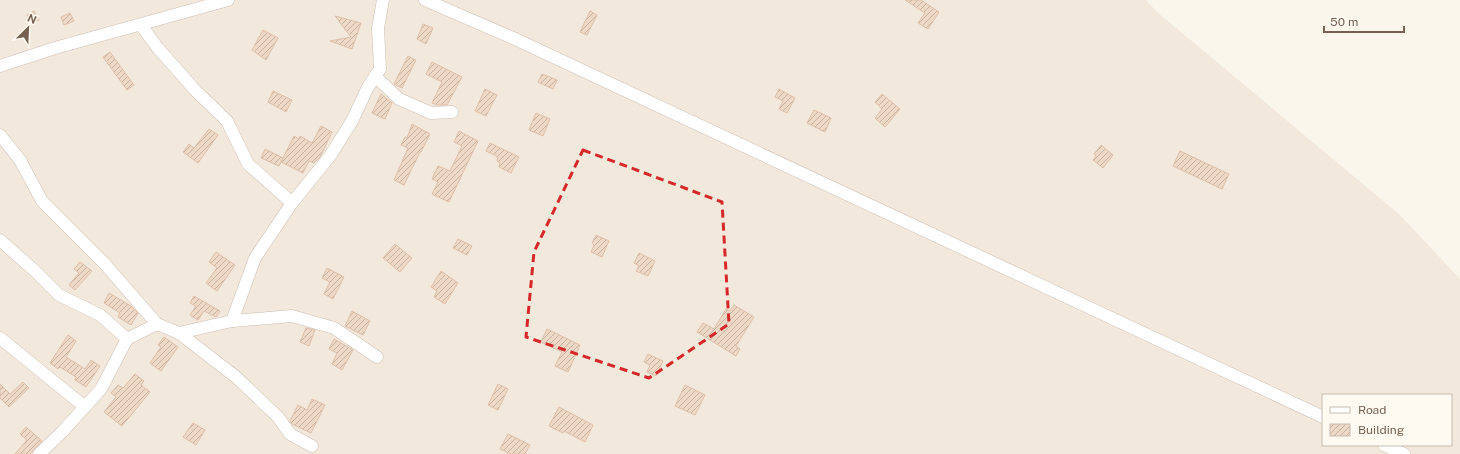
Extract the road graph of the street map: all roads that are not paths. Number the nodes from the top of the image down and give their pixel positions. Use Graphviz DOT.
graph roads {
  1 [pos="228,0"];
  2 [pos="383,0"];
  3 [pos="425,0"];
  4 [pos="189,5"];
  5 [pos="140,25"];
  6 [pos="0,66"];
  7 [pos="375,76"];
  8 [pos="452,112"];
  9 [pos="0,135"];
  10 [pos="292,203"];
  11 [pos="0,240"];
  12 [pos="232,321"];
  13 [pos="157,324"];
  14 [pos="179,333"];
  15 [pos="0,338"];
  16 [pos="127,339"];
  17 [pos="377,357"];
  18 [pos="85,407"];
  19 [pos="1322,417"];
  20 [pos="312,446"];
  21 [pos="1386,446"];
  22 [pos="39,454"];
  23 [pos="1404,454"];
  1 -- 4 [label="street"];
  2 -- 7 [label="street"];
  3 -- 19 [label="street"];
  4 -- 5 [label="street"];
  5 -- 6 [label="street"];
  5 -- 10 [label="street"];
  7 -- 8 [label="street"];
  7 -- 10 [label="street"];
  9 -- 13 [label="street"];
  10 -- 12 [label="street"];
  11 -- 16 [label="street"];
  12 -- 14 [label="street"];
  12 -- 17 [label="street"];
  13 -- 14 [label="street"];
  13 -- 16 [label="street"];
  14 -- 20 [label="street"];
  15 -- 18 [label="street"];
  16 -- 18 [label="street"];
  18 -- 22 [label="street"];
  21 -- 23 [label="street"];
}
